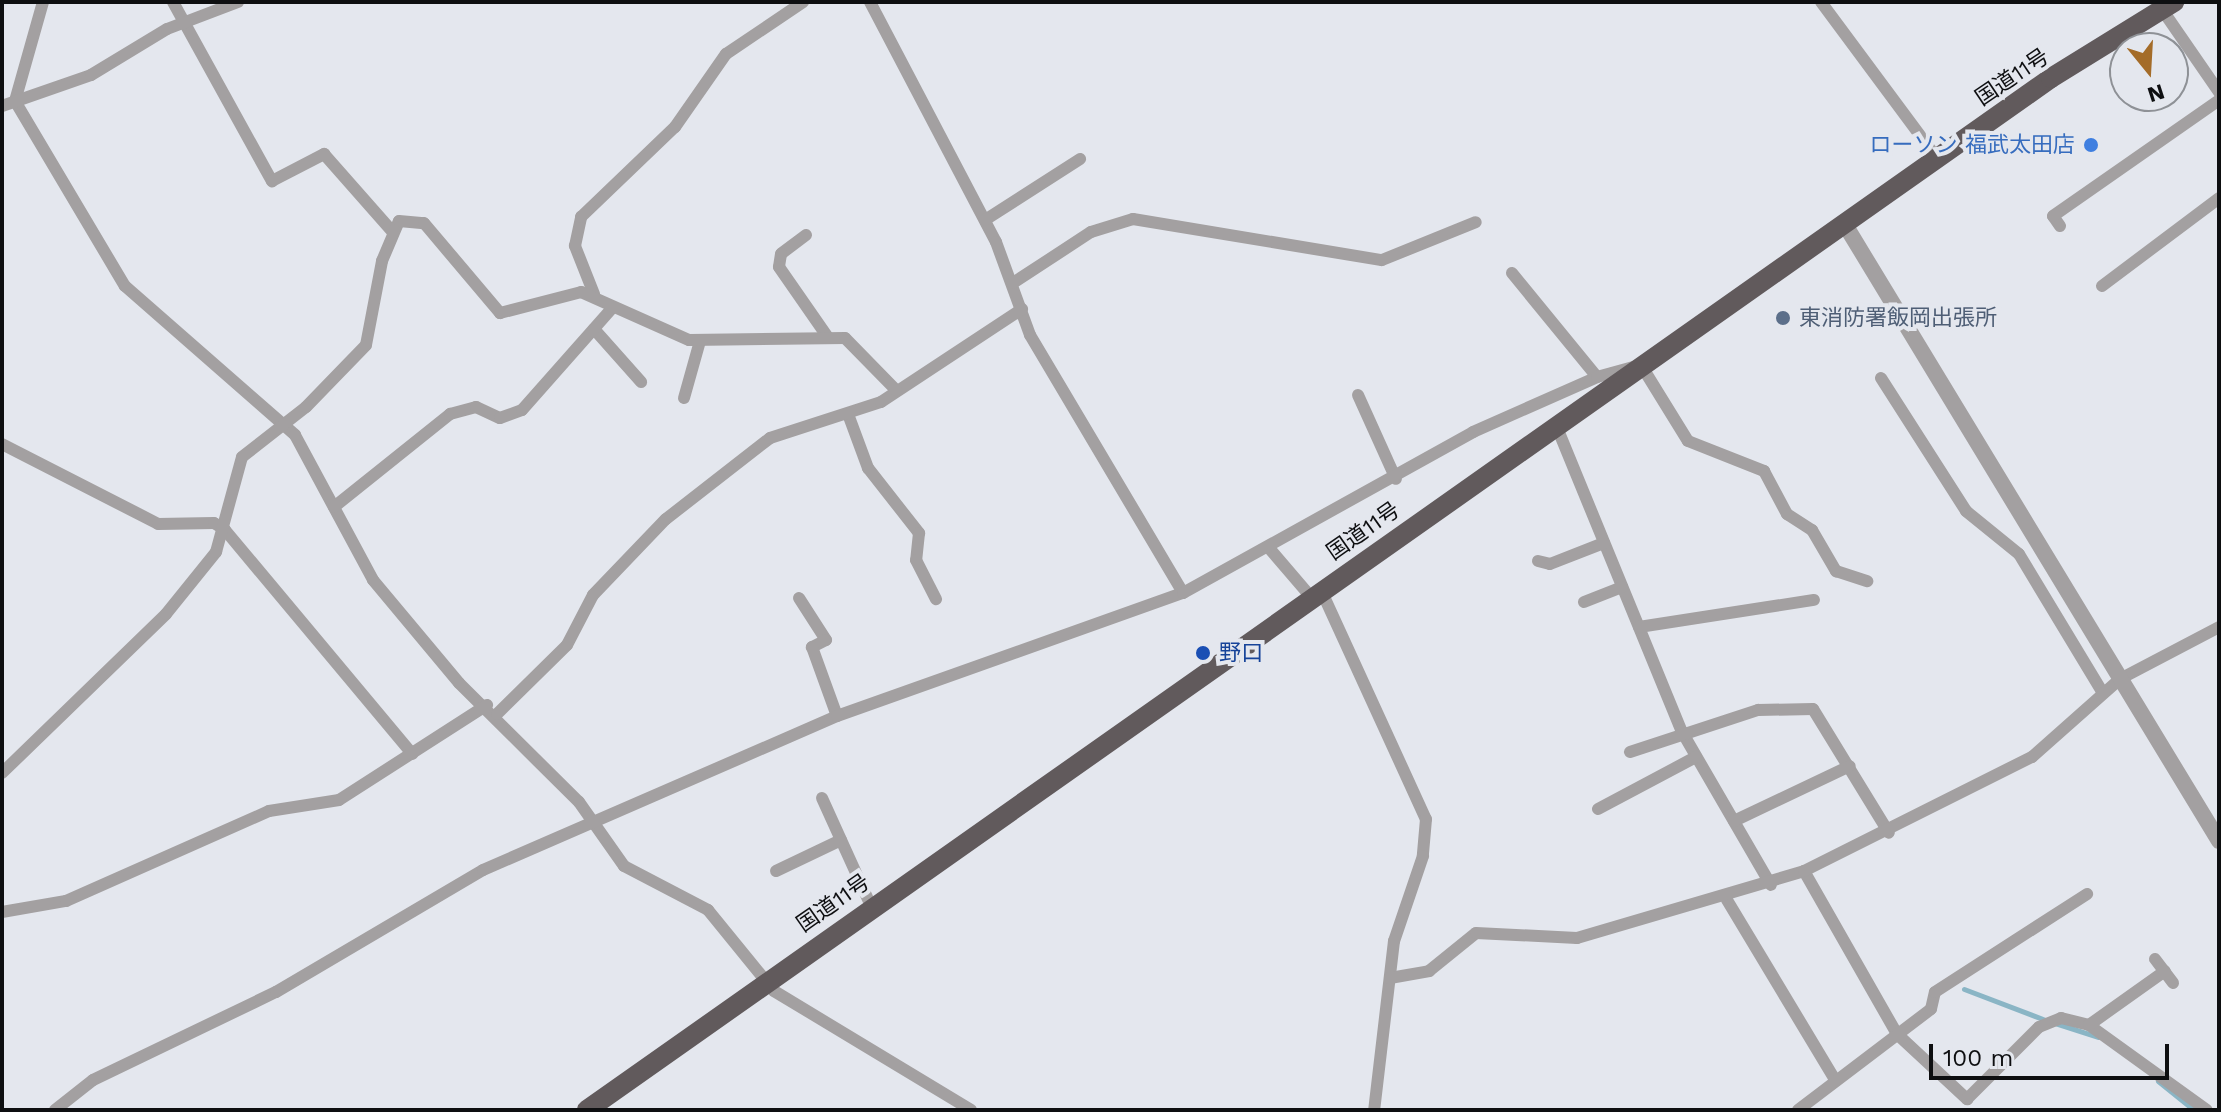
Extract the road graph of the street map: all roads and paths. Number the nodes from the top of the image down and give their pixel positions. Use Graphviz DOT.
graph roads {
  1 [pos="43,2"];
  2 [pos="173,2"];
  3 [pos="238,2"];
  4 [pos="803,2"];
  5 [pos="870,2"];
  6 [pos="1821,2"];
  7 [pos="2165,4"];
  8 [pos="183,22"];
  9 [pos="2219,92"];
  10 [pos="2219,100"];
  11 [pos="15,101"];
  12 [pos="2,106"];
  13 [pos="1937,158"];
  14 [pos="1080,159"];
  15 [pos="2219,198"];
  16 [pos="985,220"];
  17 [pos="1476,222"];
  18 [pos="1844,223"];
  19 [pos="2060,226"];
  20 [pos="391,230"];
  21 [pos="806,235"];
  22 [pos="1512,273"];
  23 [pos="1013,283"];
  24 [pos="2102,286"];
  25 [pos="594,294"];
  26 [pos="613,307"];
  27 [pos="1022,309"];
  28 [pos="594,329"];
  29 [pos="827,336"];
  30 [pos="700,341"];
  31 [pos="1641,365"];
  32 [pos="1597,377"];
  33 [pos="1881,378"];
  34 [pos="641,382"];
  35 [pos="896,390"];
  36 [pos="1358,395"];
  37 [pos="684,398"];
  38 [pos="848,414"];
  39 [pos="282,425"];
  40 [pos="1556,425"];
  41 [pos="2,444"];
  42 [pos="1396,479"];
  43 [pos="334,507"];
  44 [pos="225,530"];
  45 [pos="1604,543"];
  46 [pos="1269,548"];
  47 [pos="1538,561"];
  48 [pos="1867,581"];
  49 [pos="1622,587"];
  50 [pos="1183,593"];
  51 [pos="1316,594"];
  52 [pos="799,598"];
  53 [pos="936,599"];
  54 [pos="1814,600"];
  55 [pos="1584,602"];
  56 [pos="1639,627"];
  57 [pos="2219,627"];
  58 [pos="2120,679"];
  59 [pos="2103,693"];
  60 [pos="492,710"];
  61 [pos="837,716"];
  62 [pos="1681,730"];
  63 [pos="1630,752"];
  64 [pos="412,754"];
  65 [pos="1696,757"];
  66 [pos="1850,766"];
  67 [pos="2,773"];
  68 [pos="822,798"];
  69 [pos="1598,809"];
  70 [pos="592,821"];
  71 [pos="1734,821"];
  72 [pos="1889,833"];
  73 [pos="841,840"];
  74 [pos="2219,841"];
  75 [pos="776,871"];
  76 [pos="1804,871"];
  77 [pos="1771,885"];
  78 [pos="2087,894"];
  79 [pos="1727,900"];
  80 [pos="871,906"];
  81 [pos="2,912"];
  82 [pos="2155,959"];
  83 [pos="2165,971"];
  84 [pos="1390,978"];
  85 [pos="763,982"];
  86 [pos="2173,983"];
  87 [pos="2089,1025"];
  88 [pos="1897,1034"];
  89 [pos="1835,1080"];
  90 [pos="55,1110"];
  91 [pos="587,1110"];
  92 [pos="971,1110"];
  93 [pos="1374,1110"];
  94 [pos="1798,1110"];
  95 [pos="2207,1110"];
  1 -- 11 [label="street"];
  2 -- 8 [label="street"];
  3 -- 8 [label="street"];
  4 -- 25 [label="street"];
  5 -- 16 [label="street"];
  6 -- 13 [label="street"];
  7 -- 9 [label="street"];
  7 -- 13 [label="highway, 国道11号"];
  8 -- 11 [label="street"];
  8 -- 20 [label="street"];
  10 -- 19 [label="street"];
  11 -- 12 [label="street"];
  11 -- 39 [label="street"];
  13 -- 18 [label="highway, 国道11号"];
  14 -- 16 [label="street"];
  15 -- 24 [label="street"];
  16 -- 23 [label="street"];
  17 -- 23 [label="street"];
  18 -- 31 [label="highway, 国道11号"];
  18 -- 58 [label="street"];
  20 -- 25 [label="street"];
  20 -- 39 [label="street"];
  21 -- 29 [label="street"];
  22 -- 32 [label="street"];
  23 -- 27 [label="street"];
  25 -- 26 [label="street"];
  26 -- 28 [label="street"];
  26 -- 30 [label="street"];
  27 -- 35 [label="street"];
  27 -- 50 [label="street"];
  28 -- 34 [label="street"];
  28 -- 43 [label="street"];
  29 -- 30 [label="street"];
  29 -- 35 [label="street"];
  30 -- 37 [label="street"];
  31 -- 32 [label="street"];
  31 -- 40 [label="highway, 国道11号"];
  31 -- 48 [label="street"];
  32 -- 42 [label="street"];
  33 -- 59 [label="street"];
  35 -- 38 [label="street"];
  36 -- 42 [label="street"];
  38 -- 53 [label="street"];
  38 -- 60 [label="street"];
  39 -- 43 [label="street"];
  39 -- 44 [label="street"];
  40 -- 45 [label="street"];
  40 -- 51 [label="highway, 国道11号"];
  41 -- 44 [label="street"];
  42 -- 46 [label="street"];
  43 -- 60 [label="street"];
  44 -- 64 [label="street"];
  44 -- 67 [label="street"];
  45 -- 47 [label="street"];
  45 -- 49 [label="street"];
  46 -- 50 [label="street"];
  46 -- 51 [label="street"];
  49 -- 55 [label="street"];
  49 -- 56 [label="street"];
  50 -- 61 [label="street"];
  51 -- 80 [label="highway, 国道11号"];
  51 -- 84 [label="street"];
  52 -- 61 [label="street"];
  54 -- 56 [label="street"];
  56 -- 62 [label="street"];
  57 -- 58 [label="street"];
  58 -- 59 [label="street"];
  58 -- 74 [label="street"];
  59 -- 72 [label="street"];
  60 -- 64 [label="street"];
  60 -- 70 [label="street"];
  61 -- 70 [label="street"];
  62 -- 63 [label="street"];
  62 -- 65 [label="street"];
  62 -- 66 [label="street"];
  64 -- 81 [label="street"];
  65 -- 69 [label="street"];
  65 -- 71 [label="street"];
  66 -- 71 [label="street"];
  66 -- 72 [label="street"];
  68 -- 73 [label="street"];
  70 -- 85 [label="street"];
  70 -- 90 [label="street"];
  71 -- 77 [label="street"];
  72 -- 76 [label="street"];
  73 -- 75 [label="street"];
  73 -- 80 [label="street"];
  76 -- 77 [label="street"];
  76 -- 88 [label="street"];
  77 -- 79 [label="street"];
  78 -- 88 [label="street"];
  79 -- 84 [label="street"];
  79 -- 89 [label="street"];
  80 -- 85 [label="highway, 国道11号"];
  82 -- 83 [label="street"];
  83 -- 86 [label="street"];
  83 -- 87 [label="street"];
  84 -- 93 [label="street"];
  85 -- 91 [label="highway, 国道11号"];
  85 -- 92 [label="street"];
  87 -- 88 [label="street"];
  87 -- 95 [label="street"];
  88 -- 89 [label="street"];
  89 -- 94 [label="street"];
}
